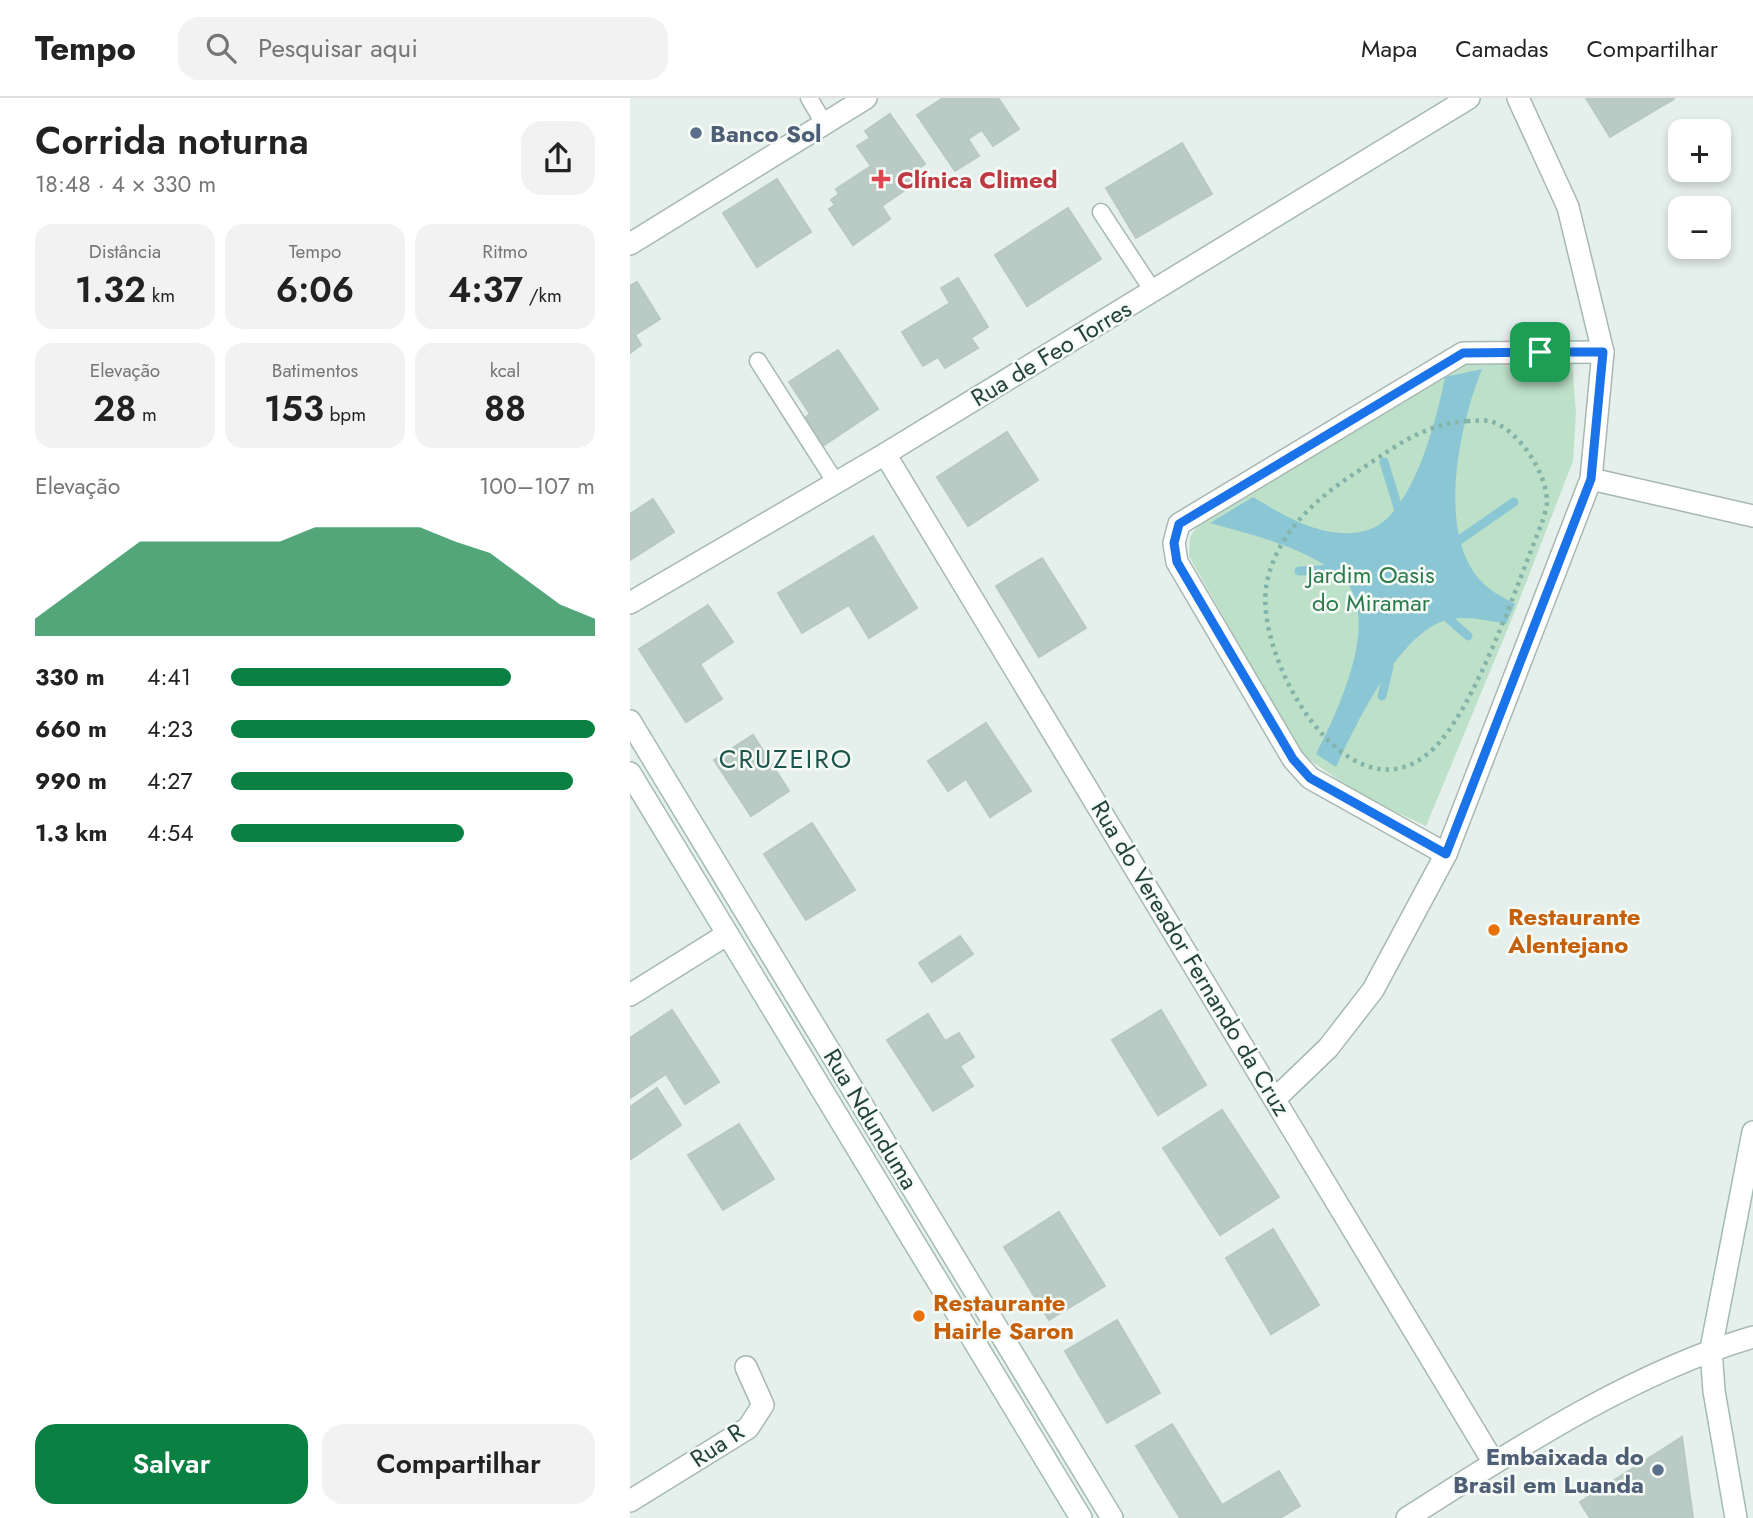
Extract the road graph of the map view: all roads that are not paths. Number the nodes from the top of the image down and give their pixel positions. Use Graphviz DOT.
graph roads {
  1 [pos="809,98"];
  2 [pos="866,98"];
  3 [pos="1469,98"];
  4 [pos="1518,98"];
  5 [pos="825,125"];
  6 [pos="1101,212"];
  7 [pos="630,244"];
  8 [pos="1153,291"];
  9 [pos="1603,352"];
  10 [pos="758,361"];
  11 [pos="885,454"];
  12 [pos="1591,479"];
  13 [pos="836,483"];
  14 [pos="1753,516"];
  15 [pos="630,603"];
  16 [pos="630,720"];
  17 [pos="630,773"];
  18 [pos="1446,854"];
  19 [pos="726,935"];
  20 [pos="630,995"];
  21 [pos="1276,1098"];
  22 [pos="1753,1132"];
  23 [pos="1753,1337"];
  24 [pos="1711,1349"];
  25 [pos="746,1367"];
  26 [pos="1494,1463"];
  27 [pos="630,1501"];
  28 [pos="1081,1518"];
  29 [pos="1112,1518"];
  30 [pos="1407,1518"];
  31 [pos="1736,1518"];
  1 -- 5 [label="lane"];
  2 -- 5 [label="street"];
  3 -- 8 [label="street, Rua de Feo Torres"];
  4 -- 9 [label="street"];
  5 -- 7 [label="street"];
  6 -- 8 [label="lane"];
  8 -- 11 [label="street, Rua de Feo Torres"];
  9 -- 12 [label="street"];
  9 -- 18 [label="street"];
  10 -- 13 [label="lane"];
  11 -- 13 [label="street, Rua de Feo Torres"];
  11 -- 21 [label="street, Rua do Vereador Fernando da Cruz"];
  12 -- 14 [label="street"];
  12 -- 18 [label="street"];
  13 -- 15 [label="street, Rua de Feo Torres"];
  16 -- 29 [label="street, Rua Ndunduma"];
  17 -- 19 [label="street, Rua Ndunduma"];
  18 -- 21 [label="street"];
  19 -- 20 [label="street"];
  19 -- 28 [label="street, Rua Ndunduma"];
  21 -- 26 [label="street, Rua do Vereador Fernando da Cruz"];
  22 -- 24 [label="street"];
  23 -- 24 [label="street"];
  24 -- 26 [label="street"];
  24 -- 31 [label="street"];
  25 -- 27 [label="street, Rua R"];
  26 -- 30 [label="street"];
}
